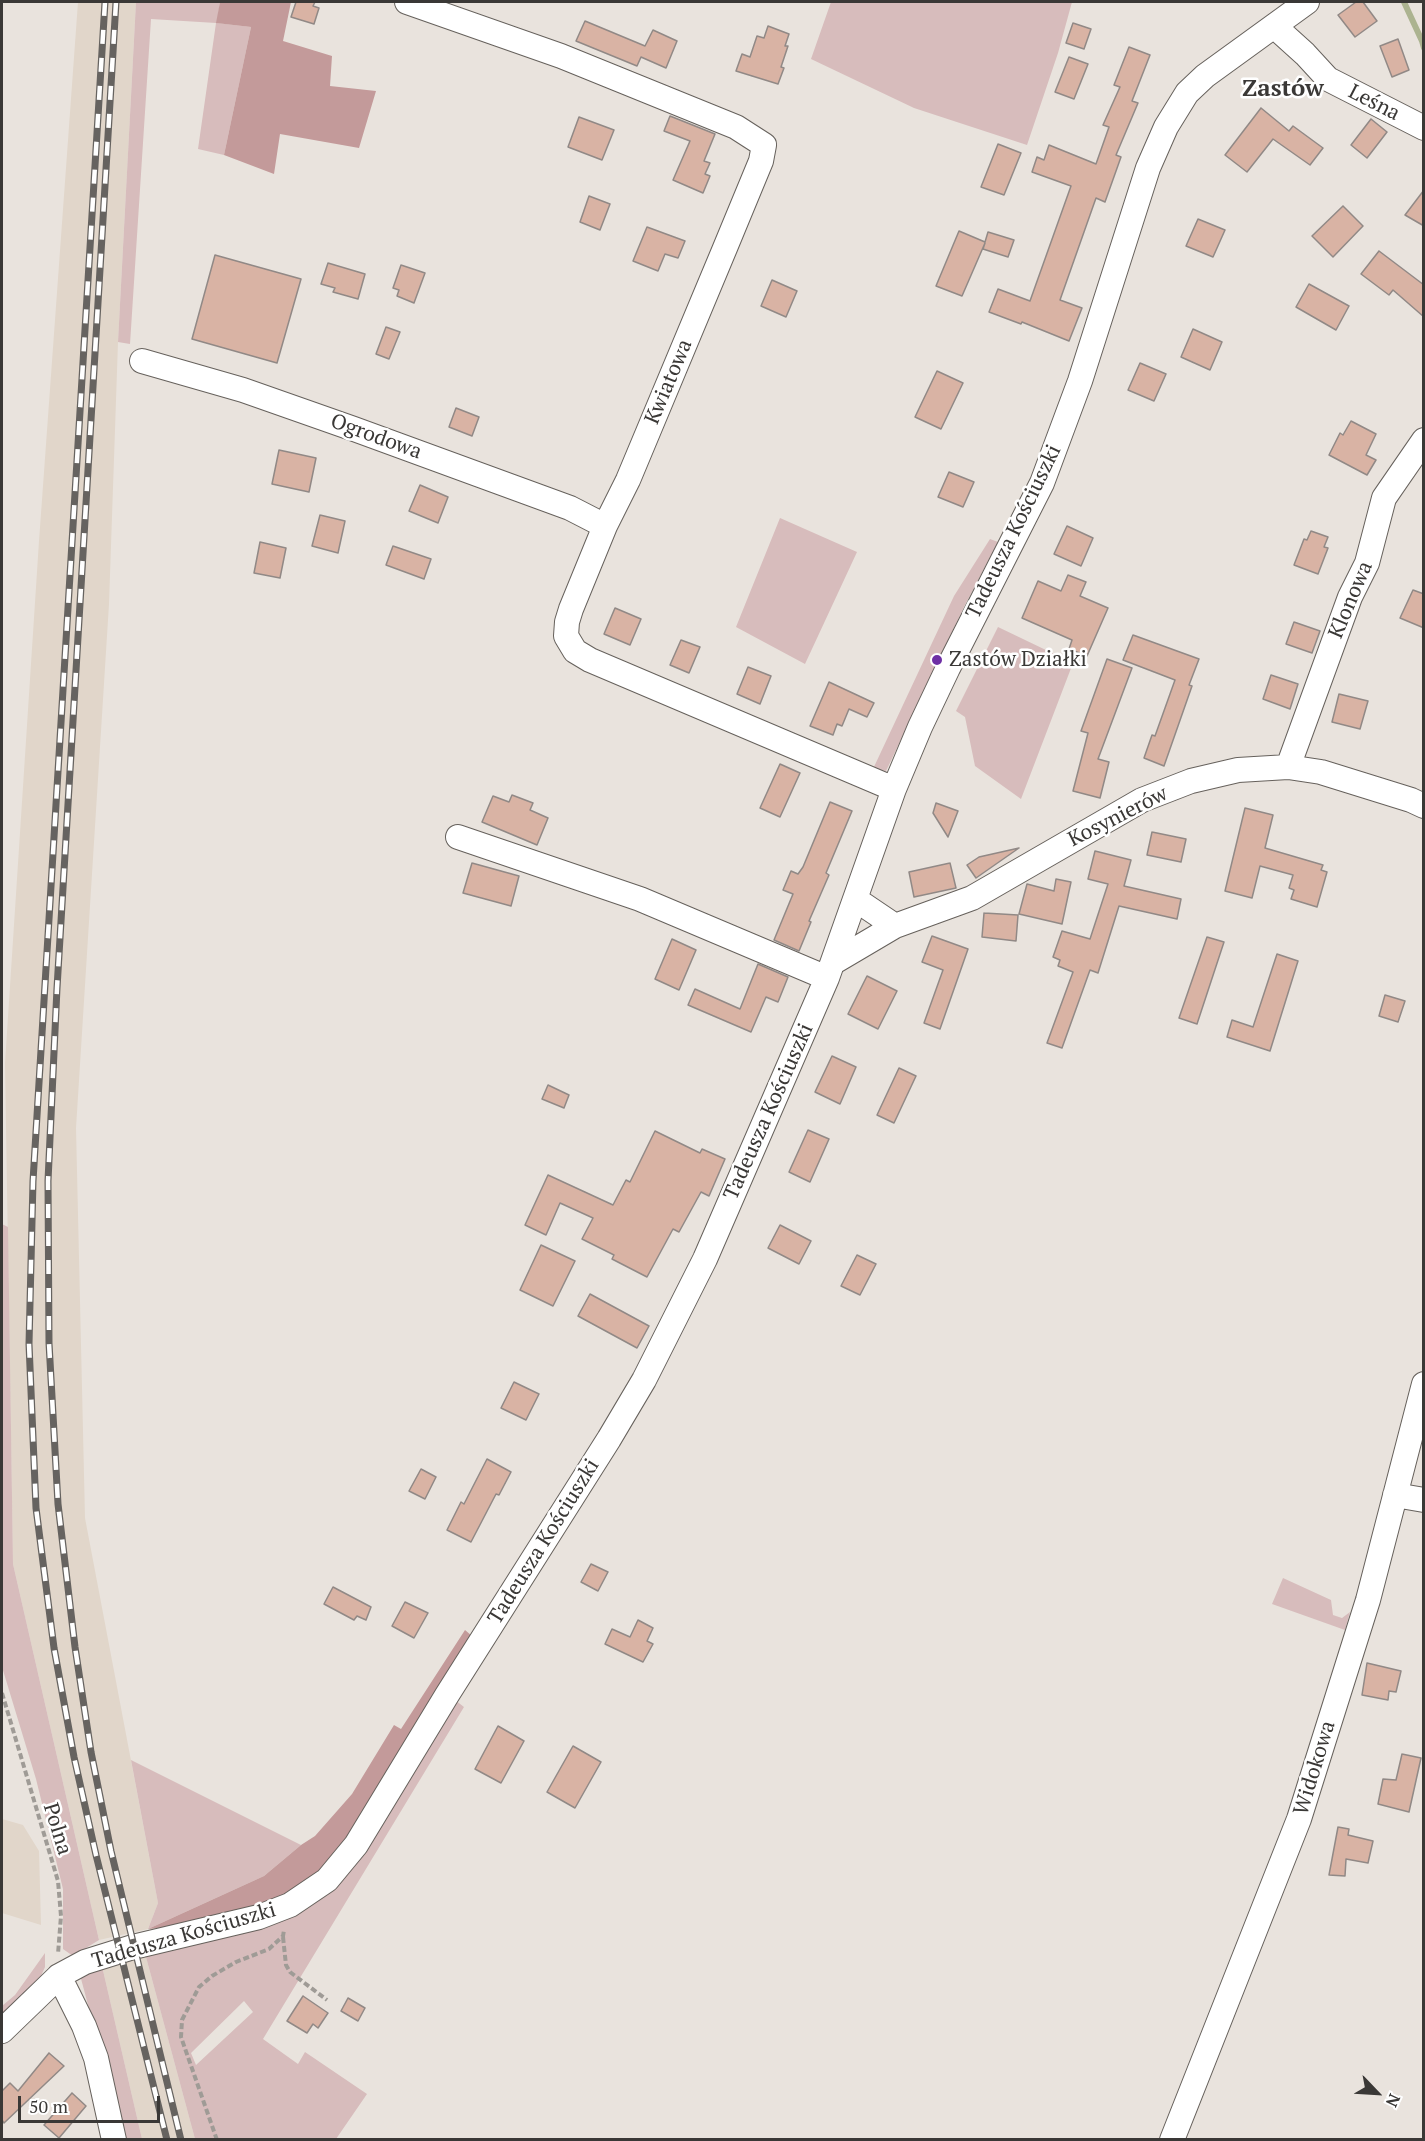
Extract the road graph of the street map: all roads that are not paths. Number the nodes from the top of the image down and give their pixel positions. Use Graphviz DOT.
graph roads {
  1 [pos="407,2"];
  2 [pos="1307,2"];
  3 [pos="1274,26"];
  4 [pos="1424,128"];
  5 [pos="142,360"];
  6 [pos="1424,440"];
  7 [pos="605,526"];
  8 [pos="1288,766"];
  9 [pos="894,789"];
  10 [pos="1424,806"];
  11 [pos="458,837"];
  12 [pos="855,899"];
  13 [pos="895,926"];
  14 [pos="830,970"];
  15 [pos="1424,1384"];
  16 [pos="1395,1495"];
  17 [pos="1424,1500"];
  18 [pos="59,1976"];
  19 [pos="2,2031"];
  20 [pos="114,2139"];
  21 [pos="1172,2139"];
  1 -- 7 [label="street, Kwiatowa"];
  2 -- 3 [label="street, Tadeusza Kościuszki"];
  3 -- 4 [label="street, Leśna"];
  3 -- 9 [label="street, Tadeusza Kościuszki"];
  5 -- 7 [label="street, Ogrodowa"];
  6 -- 8 [label="street, Klonowa"];
  7 -- 9 [label="street, Kwiatowa"];
  8 -- 10 [label="street, Kosynierów"];
  8 -- 13 [label="street, Kosynierów"];
  9 -- 12 [label="street, Tadeusza Kościuszki"];
  11 -- 14 [label="street"];
  12 -- 13 [label="street"];
  12 -- 14 [label="street, Tadeusza Kościuszki"];
  13 -- 14 [label="street, Kosynierów"];
  14 -- 18 [label="street, Tadeusza Kościuszki"];
  15 -- 16 [label="street, Widokowa"];
  16 -- 17 [label="street"];
  16 -- 21 [label="street, Widokowa"];
  18 -- 19 [label="street, Tadeusza Kościuszki"];
  18 -- 20 [label="street"];
}
